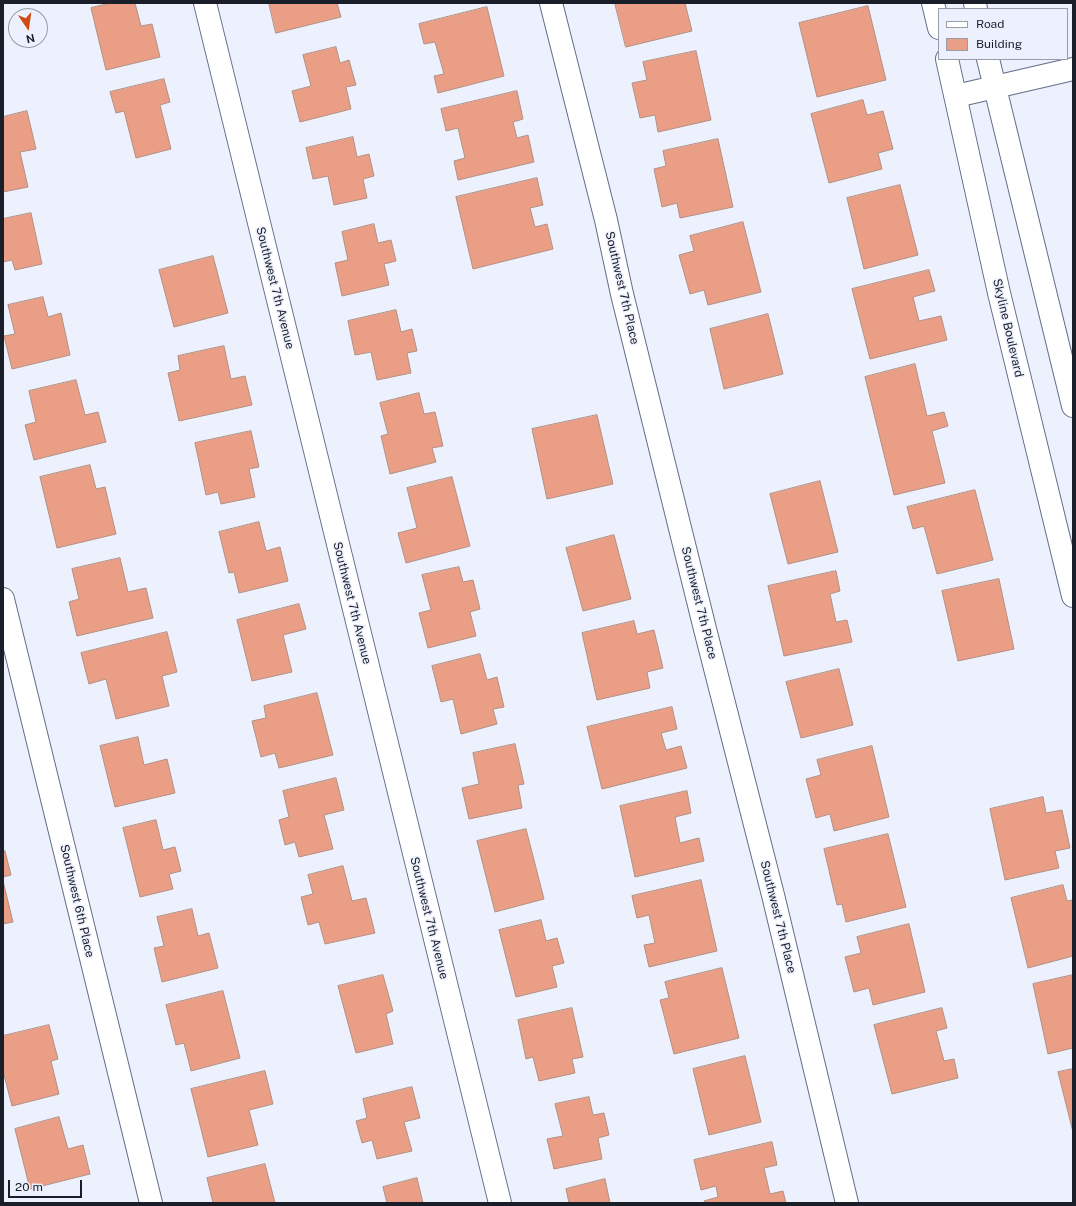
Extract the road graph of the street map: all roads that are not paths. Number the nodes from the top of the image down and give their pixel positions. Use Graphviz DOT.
graph roads {
  1 [pos="205,3"];
  2 [pos="551,3"];
  3 [pos="933,3"];
  4 [pos="938,24"];
  5 [pos="947,60"];
  6 [pos="988,60"];
  7 [pos="1073,69"];
  8 [pos="995,87"];
  9 [pos="956,96"];
  10 [pos="1073,406"];
  11 [pos="1073,596"];
  12 [pos="3,599"];
  13 [pos="151,1203"];
  14 [pos="500,1203"];
  15 [pos="847,1203"];
  1 -- 14 [label="street, Southwest 7th Avenue"];
  2 -- 15 [label="street, Southwest 7th Place"];
  3 -- 4 [label="street"];
  5 -- 9 [label="street, Skyline Boulevard"];
  6 -- 8 [label="street"];
  7 -- 8 [label="street"];
  8 -- 9 [label="street"];
  8 -- 10 [label="street"];
  9 -- 11 [label="street, Skyline Boulevard"];
  12 -- 13 [label="street, Southwest 6th Place"];
}
